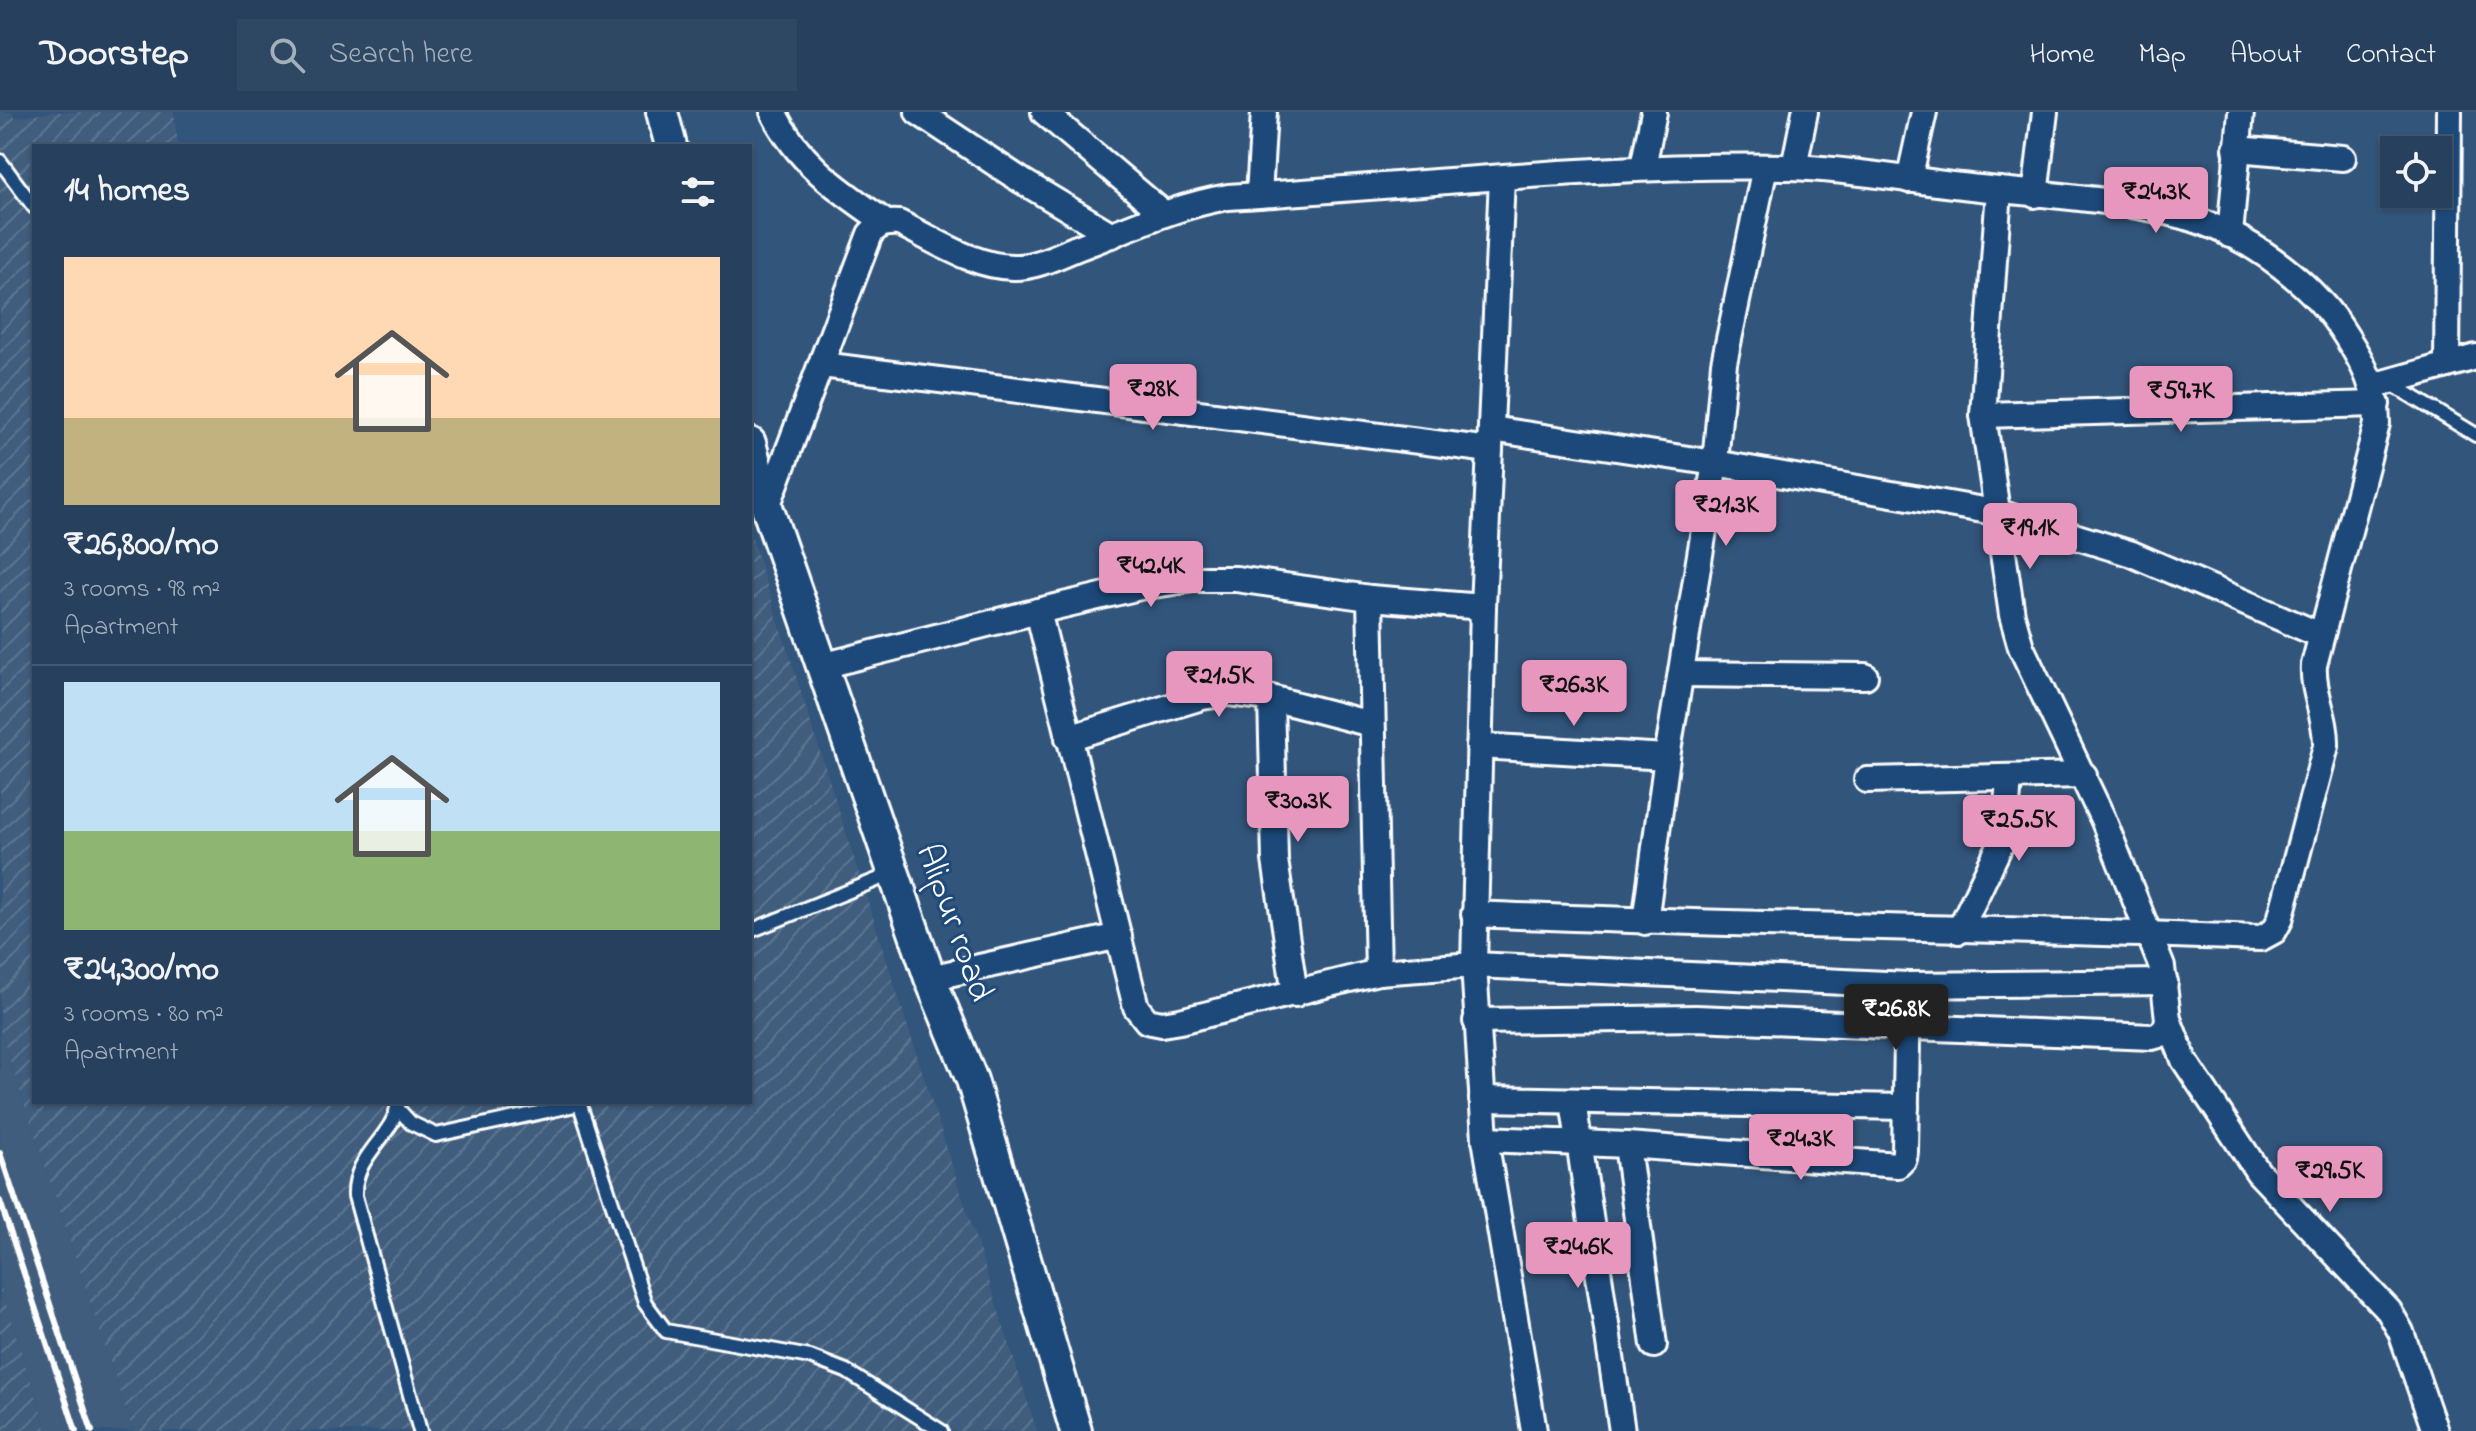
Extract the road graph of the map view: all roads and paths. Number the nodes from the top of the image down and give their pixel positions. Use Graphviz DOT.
graph roads {
  1 [pos="662,112"];
  2 [pos="773,112"];
  3 [pos="918,112"];
  4 [pos="1044,112"];
  5 [pos="1264,112"];
  6 [pos="1654,112"];
  7 [pos="1805,112"];
  8 [pos="1924,112"];
  9 [pos="2045,112"];
  10 [pos="2241,112"];
  11 [pos="2449,112"];
  12 [pos="670,144"];
  13 [pos="2236,149"];
  14 [pos="2343,158"];
  15 [pos="0,161"];
  16 [pos="1643,167"];
  17 [pos="1765,167"];
  18 [pos="1794,167"];
  19 [pos="1502,178"];
  20 [pos="1909,180"];
  21 [pos="1999,190"];
  22 [pos="1259,195"];
  23 [pos="2035,195"];
  24 [pos="32,204"];
  25 [pos="1163,213"];
  26 [pos="885,222"];
  27 [pos="1112,235"];
  28 [pos="2230,235"];
  29 [pos="2476,357"];
  30 [pos="822,365"];
  31 [pos="2447,365"];
  32 [pos="2379,390"];
  33 [pos="1983,415"];
  34 [pos="2476,435"];
  35 [pos="1491,440"];
  36 [pos="752,451"];
  37 [pos="1715,463"];
  38 [pos="767,507"];
  39 [pos="2000,513"];
  40 [pos="1370,598"];
  41 [pos="1483,607"];
  42 [pos="1038,611"];
  43 [pos="2320,635"];
  44 [pos="822,666"];
  45 [pos="1681,674"];
  46 [pos="1865,676"];
  47 [pos="1271,698"];
  48 [pos="1371,724"];
  49 [pos="1068,738"];
  50 [pos="1479,746"];
  51 [pos="1667,757"];
  52 [pos="2084,775"];
  53 [pos="2009,778"];
  54 [pos="1867,780"];
  55 [pos="894,873"];
  56 [pos="1474,914"];
  57 [pos="1645,922"];
  58 [pos="752,930"];
  59 [pos="1959,931"];
  60 [pos="2147,932"];
  61 [pos="1119,936"];
  62 [pos="1474,965"];
  63 [pos="1378,972"];
  64 [pos="930,978"];
  65 [pos="2165,982"];
  66 [pos="1908,985"];
  67 [pos="1295,994"];
  68 [pos="2168,1019"];
  69 [pos="1476,1021"];
  70 [pos="1908,1029"];
  71 [pos="1482,1099"];
  72 [pos="1573,1101"];
  73 [pos="575,1104"];
  74 [pos="579,1104"];
  75 [pos="398,1106"];
  76 [pos="1906,1107"];
  77 [pos="1485,1139"];
  78 [pos="1581,1142"];
  79 [pos="1627,1145"];
  80 [pos="1654,1345"];
  81 [pos="420,1431"];
  82 [pos="941,1431"];
  83 [pos="1076,1431"];
  84 [pos="1534,1431"];
  85 [pos="1622,1431"];
  86 [pos="2435,1431"];
  1 -- 12 [label="street"];
  2 -- 26 [label="street"];
  3 -- 27 [label="street"];
  4 -- 25 [label="street"];
  5 -- 22 [label="street"];
  6 -- 16 [label="street"];
  7 -- 18 [label="street"];
  8 -- 20 [label="street"];
  9 -- 23 [label="street"];
  10 -- 13 [label="street"];
  11 -- 31 [label="street"];
  13 -- 14 [label="street"];
  13 -- 28 [label="street"];
  15 -- 24 [label="lane"];
  16 -- 17 [label="street"];
  16 -- 19 [label="street"];
  17 -- 18 [label="street"];
  17 -- 37 [label="street"];
  18 -- 20 [label="street"];
  19 -- 22 [label="street"];
  19 -- 35 [label="street"];
  20 -- 21 [label="street"];
  21 -- 23 [label="street"];
  21 -- 33 [label="street"];
  22 -- 25 [label="street"];
  23 -- 28 [label="street"];
  25 -- 27 [label="street"];
  26 -- 27 [label="street"];
  26 -- 30 [label="street"];
  28 -- 32 [label="street"];
  29 -- 31 [label="street"];
  30 -- 35 [label="street"];
  30 -- 38 [label="street"];
  31 -- 32 [label="street"];
  32 -- 33 [label="street"];
  32 -- 34 [label="lane"];
  32 -- 43 [label="street"];
  33 -- 39 [label="street"];
  35 -- 37 [label="street"];
  35 -- 41 [label="street"];
  36 -- 38 [label="street, Alipur road"];
  37 -- 39 [label="street"];
  37 -- 45 [label="street"];
  38 -- 44 [label="street, Alipur road"];
  39 -- 43 [label="street"];
  39 -- 52 [label="street"];
  40 -- 41 [label="street"];
  40 -- 42 [label="street"];
  40 -- 48 [label="street"];
  41 -- 50 [label="street"];
  42 -- 44 [label="street"];
  42 -- 49 [label="street"];
  43 -- 60 [label="street"];
  44 -- 55 [label="street, Alipur road"];
  45 -- 46 [label="street"];
  45 -- 51 [label="street"];
  47 -- 48 [label="street"];
  47 -- 49 [label="street"];
  47 -- 67 [label="street"];
  48 -- 63 [label="street"];
  49 -- 61 [label="street"];
  50 -- 51 [label="street"];
  50 -- 56 [label="street"];
  51 -- 57 [label="street"];
  52 -- 53 [label="street"];
  52 -- 60 [label="street"];
  53 -- 54 [label="street"];
  53 -- 59 [label="street"];
  55 -- 58 [label="lane"];
  55 -- 64 [label="street, Alipur road"];
  56 -- 57 [label="street"];
  56 -- 62 [label="street"];
  57 -- 59 [label="street"];
  59 -- 60 [label="street"];
  60 -- 65 [label="street"];
  61 -- 64 [label="street"];
  61 -- 67 [label="street"];
  62 -- 63 [label="street"];
  62 -- 66 [label="street"];
  62 -- 69 [label="street"];
  63 -- 67 [label="street"];
  64 -- 83 [label="street, Alipur road"];
  65 -- 66 [label="street"];
  65 -- 68 [label="street"];
  66 -- 70 [label="street"];
  68 -- 70 [label="street"];
  68 -- 86 [label="street"];
  69 -- 70 [label="street"];
  69 -- 71 [label="street"];
  70 -- 76 [label="street"];
  71 -- 72 [label="street"];
  71 -- 77 [label="street"];
  72 -- 76 [label="street"];
  72 -- 78 [label="street"];
  73 -- 75 [label="lane"];
  74 -- 82 [label="lane"];
  75 -- 81 [label="lane"];
  76 -- 79 [label="street"];
  77 -- 78 [label="street"];
  77 -- 84 [label="street"];
  78 -- 79 [label="street"];
  78 -- 85 [label="street"];
  79 -- 80 [label="street"];
}
